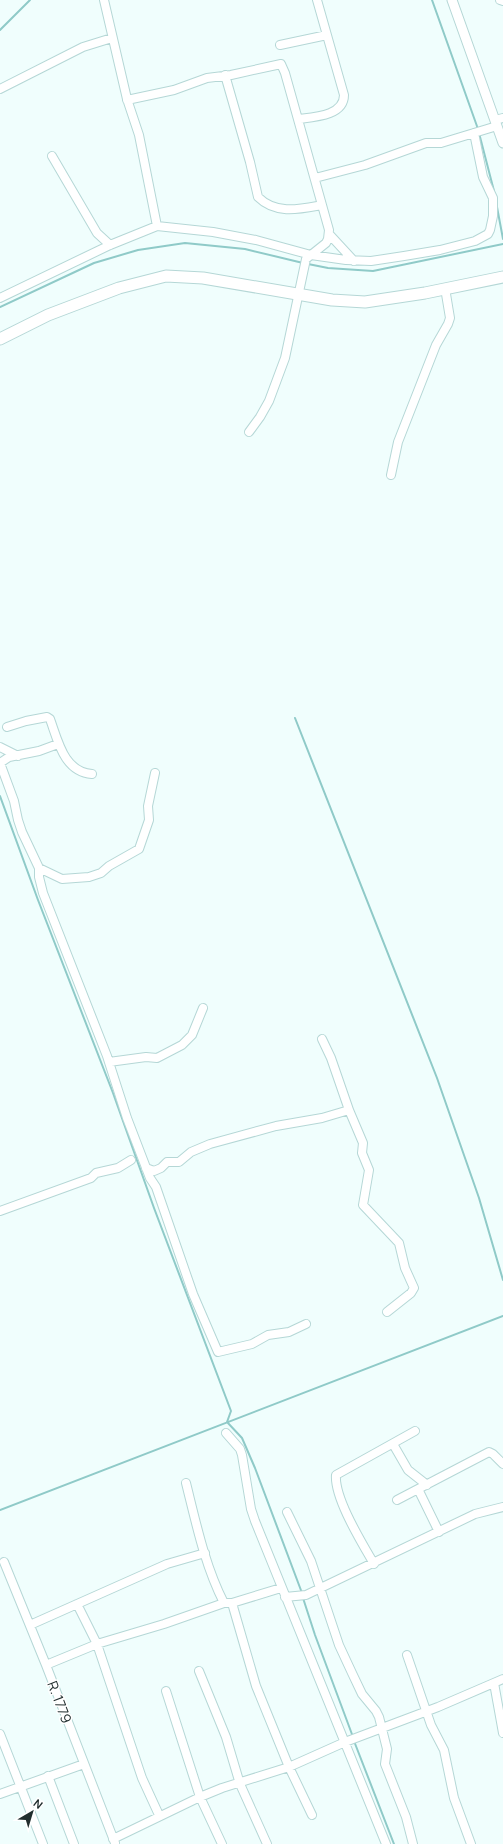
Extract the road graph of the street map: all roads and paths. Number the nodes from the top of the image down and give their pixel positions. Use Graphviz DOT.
graph roads {
  1 [pos="104,0"];
  2 [pos="317,0"];
  3 [pos="452,0"];
  4 [pos="500,0"];
  5 [pos="503,1"];
  6 [pos="327,35"];
  7 [pos="112,38"];
  8 [pos="280,45"];
  9 [pos="225,75"];
  10 [pos="0,89"];
  11 [pos="127,100"];
  12 [pos="298,119"];
  13 [pos="498,121"];
  14 [pos="478,132"];
  15 [pos="503,143"];
  16 [pos="52,156"];
  17 [pos="315,178"];
  18 [pos="322,205"];
  19 [pos="157,226"];
  20 [pos="329,234"];
  21 [pos="110,245"];
  22 [pos="309,257"];
  23 [pos="354,261"];
  24 [pos="503,277"];
  25 [pos="445,288"];
  26 [pos="299,295"];
  27 [pos="0,298"];
  28 [pos="0,339"];
  29 [pos="249,432"];
  30 [pos="391,475"];
  31 [pos="7,727"];
  32 [pos="58,744"];
  33 [pos="0,747"];
  34 [pos="19,756"];
  35 [pos="0,763"];
  36 [pos="155,772"];
  37 [pos="92,774"];
  38 [pos="39,868"];
  39 [pos="203,1008"];
  40 [pos="322,1039"];
  41 [pos="109,1062"];
  42 [pos="348,1110"];
  43 [pos="131,1160"];
  44 [pos="146,1168"];
  45 [pos="0,1210"];
  46 [pos="387,1312"];
  47 [pos="306,1324"];
  48 [pos="415,1431"];
  49 [pos="226,1433"];
  50 [pos="393,1444"];
  51 [pos="503,1464"];
  52 [pos="186,1483"];
  53 [pos="426,1484"];
  54 [pos="418,1489"];
  55 [pos="397,1500"];
  56 [pos="503,1507"];
  57 [pos="287,1512"];
  58 [pos="439,1532"];
  59 [pos="205,1553"];
  60 [pos="4,1562"];
  61 [pos="374,1564"];
  62 [pos="281,1588"];
  63 [pos="320,1588"];
  64 [pos="285,1597"];
  65 [pos="228,1603"];
  66 [pos="77,1604"];
  67 [pos="30,1626"];
  68 [pos="97,1644"];
  69 [pos="407,1655"];
  70 [pos="46,1665"];
  71 [pos="199,1672"];
  72 [pos="503,1679"];
  73 [pos="494,1683"];
  74 [pos="166,1691"];
  75 [pos="426,1711"];
  76 [pos="381,1728"];
  77 [pos="503,1733"];
  78 [pos="0,1734"];
  79 [pos="351,1740"];
  80 [pos="84,1764"];
  81 [pos="289,1767"];
  82 [pos="48,1776"];
  83 [pos="240,1784"];
  84 [pos="22,1786"];
  85 [pos="0,1794"];
  86 [pos="200,1796"];
  87 [pos="159,1815"];
  88 [pos="312,1815"];
  89 [pos="114,1841"];
  90 [pos="43,1844"];
  91 [pos="74,1844"];
  92 [pos="222,1844"];
  93 [pos="267,1844"];
  94 [pos="386,1844"];
  95 [pos="413,1844"];
  96 [pos="471,1844"];
  1 -- 7 [label="street"];
  2 -- 6 [label="street"];
  3 -- 13 [label="street"];
  4 -- 5 [label="street"];
  6 -- 8 [label="street"];
  6 -- 12 [label="street"];
  7 -- 10 [label="street"];
  7 -- 11 [label="street"];
  9 -- 11 [label="street"];
  9 -- 12 [label="street"];
  9 -- 18 [label="street"];
  11 -- 19 [label="street"];
  12 -- 17 [label="street"];
  13 -- 14 [label="street"];
  13 -- 15 [label="street"];
  14 -- 17 [label="street"];
  14 -- 23 [label="street"];
  16 -- 21 [label="street"];
  17 -- 18 [label="street"];
  18 -- 20 [label="street"];
  19 -- 21 [label="street"];
  19 -- 22 [label="street"];
  20 -- 22 [label="street"];
  20 -- 23 [label="street"];
  21 -- 27 [label="street"];
  22 -- 23 [label="street"];
  22 -- 26 [label="street"];
  24 -- 25 [label="main road"];
  25 -- 26 [label="main road"];
  25 -- 30 [label="street"];
  26 -- 28 [label="main road"];
  26 -- 29 [label="street"];
  31 -- 32 [label="street"];
  32 -- 34 [label="street"];
  32 -- 37 [label="street"];
  33 -- 34 [label="street"];
  34 -- 35 [label="street"];
  35 -- 38 [label="street"];
  36 -- 38 [label="street"];
  38 -- 41 [label="street"];
  39 -- 41 [label="street"];
  40 -- 42 [label="street"];
  41 -- 44 [label="street"];
  42 -- 44 [label="street"];
  42 -- 46 [label="street"];
  43 -- 45 [label="street"];
  44 -- 47 [label="street"];
  48 -- 50 [label="street"];
  49 -- 62 [label="street"];
  50 -- 53 [label="street"];
  50 -- 61 [label="street"];
  51 -- 53 [label="street"];
  52 -- 59 [label="street"];
  53 -- 54 [label="street"];
  54 -- 55 [label="street"];
  54 -- 58 [label="street"];
  56 -- 58 [label="street"];
  57 -- 63 [label="street"];
  58 -- 61 [label="street"];
  59 -- 65 [label="street"];
  59 -- 66 [label="street"];
  60 -- 67 [label="street, R. 1779"];
  61 -- 63 [label="street"];
  62 -- 64 [label="street"];
  62 -- 65 [label="street"];
  63 -- 64 [label="street"];
  63 -- 76 [label="street"];
  64 -- 79 [label="street"];
  65 -- 68 [label="street"];
  65 -- 81 [label="street"];
  66 -- 67 [label="street"];
  66 -- 68 [label="street"];
  67 -- 70 [label="street, R. 1779"];
  68 -- 70 [label="street"];
  68 -- 87 [label="street"];
  69 -- 75 [label="street"];
  70 -- 80 [label="street, R. 1779"];
  71 -- 83 [label="street"];
  72 -- 73 [label="street"];
  73 -- 75 [label="street"];
  73 -- 77 [label="street"];
  74 -- 86 [label="street"];
  75 -- 76 [label="street"];
  75 -- 96 [label="street"];
  76 -- 79 [label="street"];
  76 -- 95 [label="street"];
  78 -- 84 [label="street"];
  79 -- 81 [label="street"];
  79 -- 94 [label="street"];
  80 -- 82 [label="street"];
  80 -- 89 [label="street, R. 1779"];
  81 -- 83 [label="street"];
  81 -- 88 [label="street"];
  82 -- 84 [label="street"];
  82 -- 91 [label="street"];
  83 -- 86 [label="street"];
  83 -- 93 [label="street"];
  84 -- 85 [label="street"];
  84 -- 90 [label="street"];
  86 -- 87 [label="street"];
  86 -- 92 [label="street"];
  87 -- 89 [label="street"];
}
